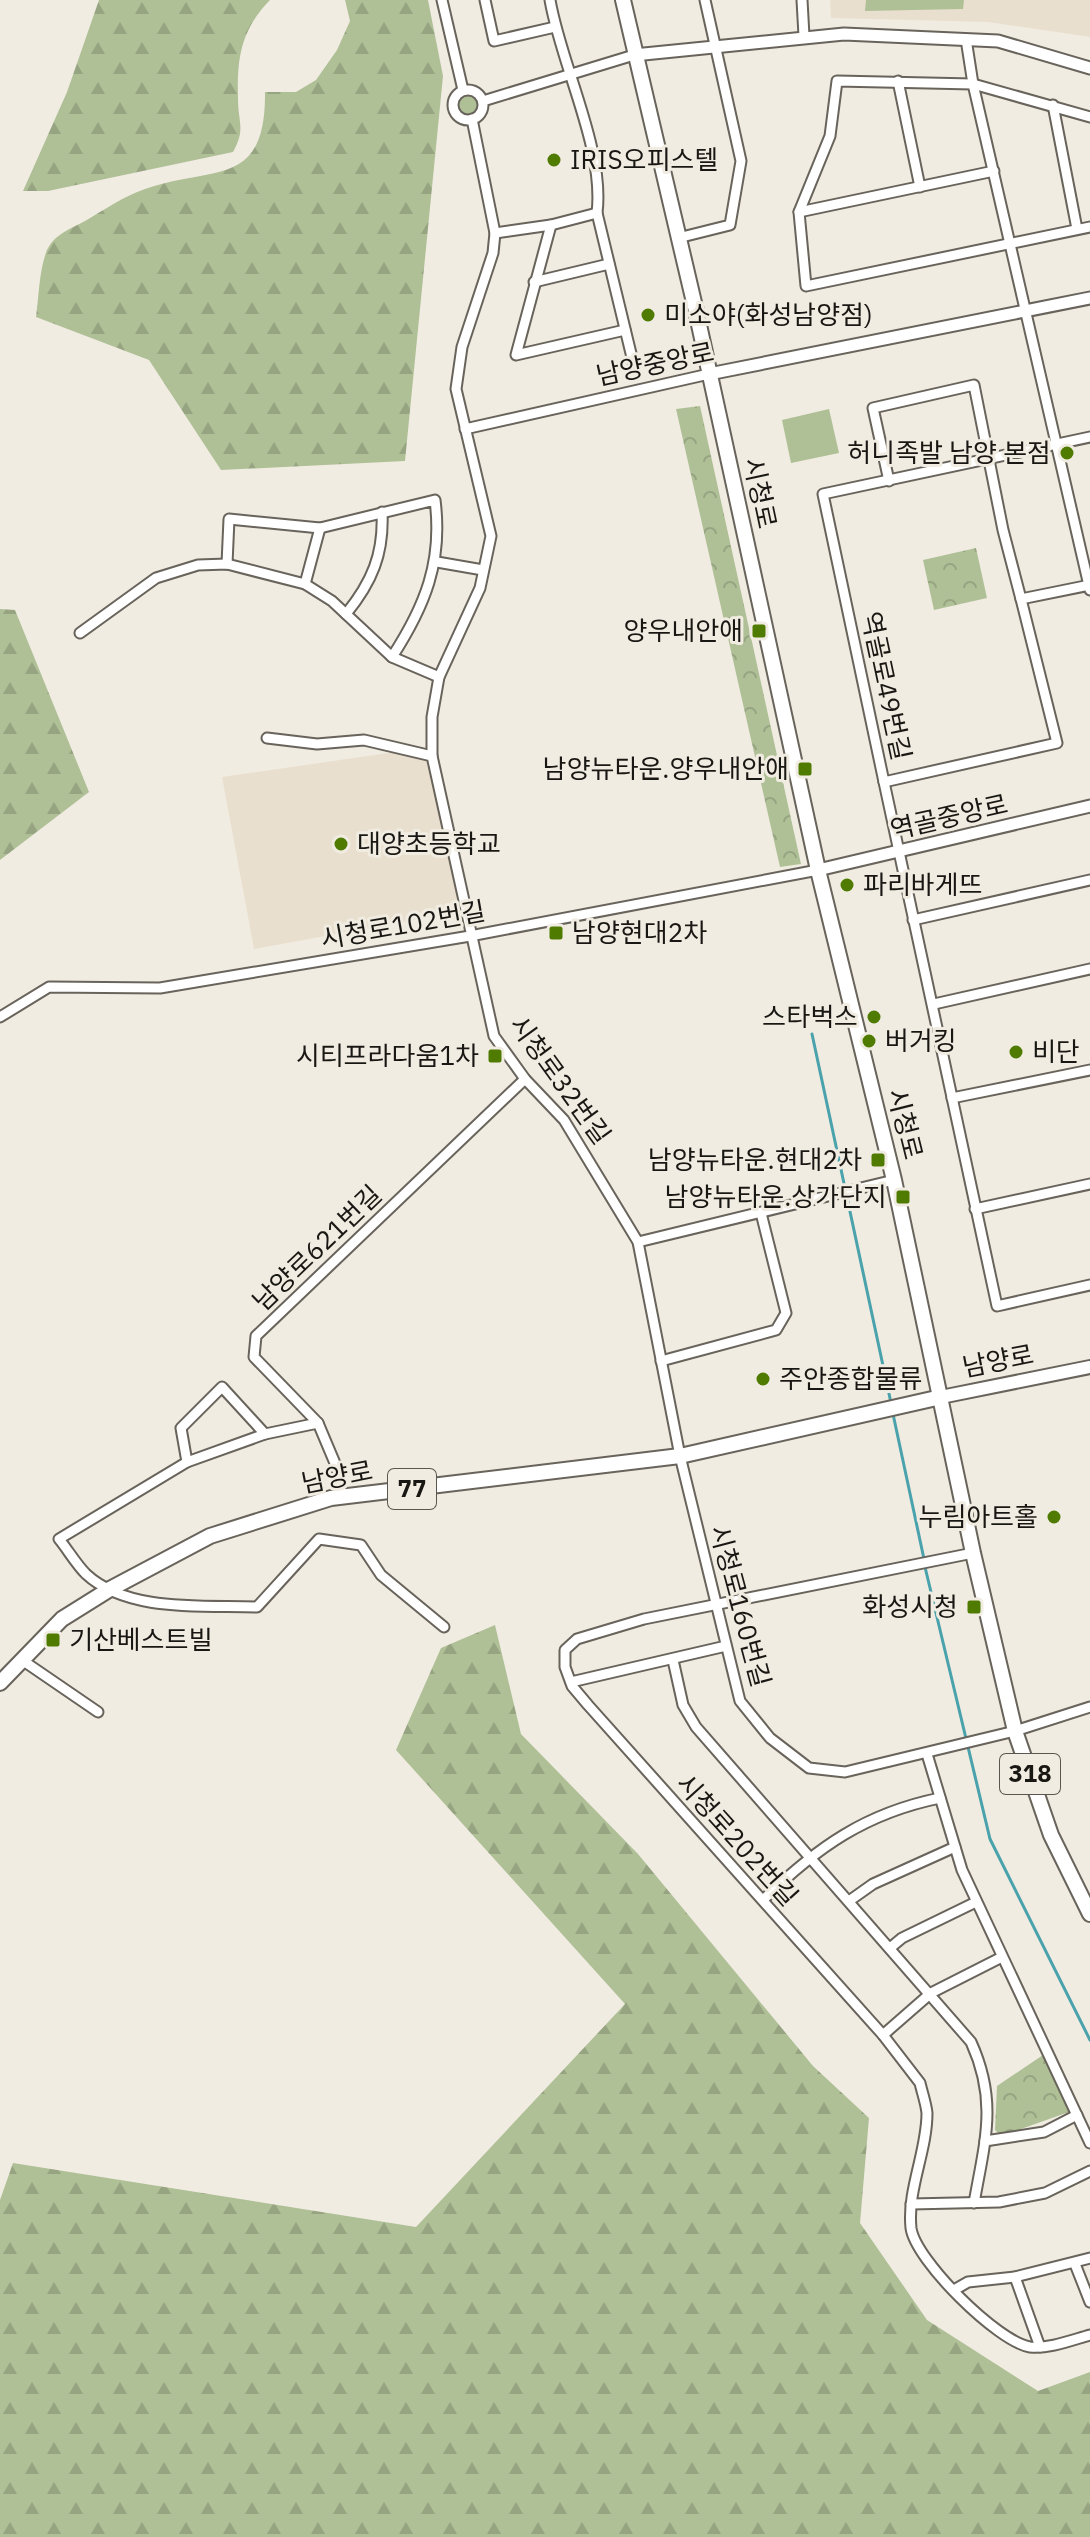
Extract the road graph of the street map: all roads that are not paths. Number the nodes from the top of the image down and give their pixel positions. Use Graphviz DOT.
graph roads {
  1 [pos="442,0"];
  2 [pos="485,0"];
  3 [pos="550,0"];
  4 [pos="623,0"];
  5 [pos="705,0"];
  6 [pos="802,0"];
  7 [pos="555,27"];
  8 [pos="804,36"];
  9 [pos="966,39"];
  10 [pos="714,45"];
  11 [pos="634,55"];
  12 [pos="1090,68"];
  13 [pos="568,75"];
  14 [pos="898,81"];
  15 [pos="973,84"];
  16 [pos="463,90"];
  17 [pos="483,101"];
  18 [pos="1053,105"];
  19 [pos="1090,117"];
  20 [pos="472,119"];
  21 [pos="994,171"];
  22 [pos="920,187"];
  23 [pos="799,212"];
  24 [pos="597,213"];
  25 [pos="551,225"];
  26 [pos="1090,227"];
  27 [pos="1077,229"];
  28 [pos="495,233"];
  29 [pos="678,238"];
  30 [pos="1010,244"];
  31 [pos="609,264"];
  32 [pos="534,282"];
  33 [pos="1090,298"];
  34 [pos="1025,312"];
  35 [pos="625,330"];
  36 [pos="635,370"];
  37 [pos="709,374"];
  38 [pos="465,429"];
  39 [pos="1090,437"];
  40 [pos="1057,444"];
  41 [pos="990,457"];
  42 [pos="889,481"];
  43 [pos="382,512"];
  44 [pos="320,528"];
  45 [pos="437,562"];
  46 [pos="227,564"];
  47 [pos="483,570"];
  48 [pos="305,584"];
  49 [pos="1090,587"];
  50 [pos="1021,599"];
  51 [pos="346,614"];
  52 [pos="80,633"];
  53 [pos="392,657"];
  54 [pos="439,677"];
  55 [pos="267,738"];
  56 [pos="432,756"];
  57 [pos="884,782"];
  58 [pos="1090,806"];
  59 [pos="897,851"];
  60 [pos="818,870"];
  61 [pos="1090,880"];
  62 [pos="913,920"];
  63 [pos="470,936"];
  64 [pos="1090,969"];
  65 [pos="934,1004"];
  66 [pos="0,1017"];
  67 [pos="1090,1070"];
  68 [pos="525,1079"];
  69 [pos="952,1098"];
  70 [pos="894,1180"];
  71 [pos="1090,1184"];
  72 [pos="975,1209"];
  73 [pos="761,1213"];
  74 [pos="638,1242"];
  75 [pos="1090,1285"];
  76 [pos="661,1361"];
  77 [pos="1090,1367"];
  78 [pos="941,1397"];
  79 [pos="318,1423"];
  80 [pos="265,1434"];
  81 [pos="680,1456"];
  82 [pos="187,1462"];
  83 [pos="342,1497"];
  84 [pos="973,1553"];
  85 [pos="110,1589"];
  86 [pos="715,1607"];
  87 [pos="444,1627"];
  88 [pos="726,1646"];
  89 [pos="22,1660"];
  90 [pos="673,1660"];
  91 [pos="571,1682"];
  92 [pos="0,1683"];
  93 [pos="1090,1700"];
  94 [pos="1090,1707"];
  95 [pos="98,1712"];
  96 [pos="1015,1731"];
  97 [pos="927,1754"];
  98 [pos="940,1798"];
  99 [pos="955,1847"];
  100 [pos="810,1858"];
  101 [pos="763,1900"];
  102 [pos="849,1901"];
  103 [pos="976,1902"];
  104 [pos="1090,1914"];
  105 [pos="890,1948"];
  106 [pos="1002,1957"];
  107 [pos="931,1993"];
  108 [pos="883,2035"];
  109 [pos="1077,2115"];
  110 [pos="985,2141"];
  111 [pos="1090,2143"];
  112 [pos="1090,2171"];
  113 [pos="974,2203"];
  114 [pos="911,2204"];
  115 [pos="1090,2258"];
  116 [pos="1075,2264"];
  117 [pos="1015,2277"];
  118 [pos="954,2290"];
  119 [pos="1090,2302"];
  120 [pos="1090,2335"];
  121 [pos="1040,2347"];
  1 -- 16 [label="street"];
  2 -- 7 [label="street"];
  3 -- 7 [label="street"];
  4 -- 11 [label="main road, 시청로"];
  5 -- 10 [label="street"];
  6 -- 8 [label="street"];
  7 -- 13 [label="street"];
  8 -- 9 [label="street"];
  8 -- 10 [label="street"];
  9 -- 12 [label="street"];
  9 -- 15 [label="street"];
  10 -- 11 [label="street"];
  10 -- 29 [label="street"];
  11 -- 13 [label="street"];
  11 -- 29 [label="main road, 시청로"];
  13 -- 17 [label="street"];
  13 -- 24 [label="street"];
  14 -- 15 [label="street"];
  14 -- 22 [label="street"];
  14 -- 23 [label="street"];
  15 -- 18 [label="street"];
  15 -- 21 [label="street"];
  16 -- 17 [label="street"];
  16 -- 20 [label="street"];
  17 -- 20 [label="street"];
  18 -- 19 [label="street"];
  18 -- 27 [label="street"];
  20 -- 28 [label="street, 시청로32번길"];
  21 -- 22 [label="street"];
  21 -- 30 [label="street"];
  22 -- 23 [label="street"];
  23 -- 30 [label="street"];
  24 -- 25 [label="street"];
  24 -- 31 [label="street"];
  25 -- 28 [label="street"];
  25 -- 32 [label="street, 남양중앙로"];
  26 -- 27 [label="street"];
  27 -- 30 [label="street"];
  28 -- 38 [label="street, 시청로32번길"];
  29 -- 37 [label="main road, 시청로"];
  30 -- 34 [label="street"];
  31 -- 32 [label="street"];
  31 -- 35 [label="street"];
  32 -- 35 [label="street, 남양중앙로"];
  33 -- 34 [label="street, 남양중앙로"];
  34 -- 37 [label="street, 남양중앙로"];
  34 -- 40 [label="street"];
  35 -- 36 [label="street"];
  37 -- 38 [label="street, 남양중앙로"];
  37 -- 60 [label="main road, 시청로"];
  38 -- 47 [label="street, 시청로32번길"];
  39 -- 40 [label="street, 역골로49번길"];
  40 -- 41 [label="street, 역골로49번길"];
  40 -- 49 [label="street"];
  41 -- 42 [label="street, 역골로49번길"];
  41 -- 42 [label="street"];
  41 -- 50 [label="street"];
  42 -- 57 [label="street, 역골로49번길"];
  43 -- 44 [label="street"];
  43 -- 45 [label="street"];
  43 -- 51 [label="street"];
  44 -- 46 [label="street"];
  44 -- 48 [label="street"];
  45 -- 47 [label="street"];
  45 -- 53 [label="street"];
  46 -- 48 [label="street"];
  46 -- 52 [label="street"];
  47 -- 54 [label="street, 시청로32번길"];
  48 -- 51 [label="street"];
  49 -- 50 [label="street"];
  50 -- 57 [label="street, 역골로49번길"];
  51 -- 53 [label="street"];
  53 -- 54 [label="street"];
  54 -- 56 [label="street, 시청로32번길"];
  55 -- 56 [label="street"];
  56 -- 63 [label="street, 시청로32번길"];
  57 -- 59 [label="street"];
  58 -- 59 [label="street, 역골중앙로"];
  59 -- 60 [label="street, 역골중앙로"];
  59 -- 62 [label="street"];
  60 -- 63 [label="street, 시청로102번길"];
  60 -- 70 [label="main road, 시청로"];
  61 -- 62 [label="street"];
  62 -- 65 [label="street"];
  63 -- 66 [label="street, 시청로102번길"];
  63 -- 68 [label="street, 시청로32번길"];
  64 -- 65 [label="street"];
  65 -- 69 [label="street"];
  67 -- 69 [label="street"];
  68 -- 74 [label="street, 시청로32번길"];
  68 -- 79 [label="street, 남양로621번길"];
  69 -- 72 [label="street"];
  70 -- 73 [label="street"];
  70 -- 78 [label="main road, 시청로"];
  71 -- 72 [label="street"];
  72 -- 75 [label="street"];
  73 -- 74 [label="street"];
  73 -- 76 [label="street"];
  74 -- 76 [label="street, 시청로32번길"];
  76 -- 81 [label="street, 시청로32번길"];
  77 -- 78 [label="main road, 남양로"];
  78 -- 81 [label="main road, 남양로 / 77"];
  78 -- 84 [label="main road, 시청로 / 318"];
  79 -- 80 [label="street"];
  79 -- 83 [label="street"];
  80 -- 82 [label="street"];
  80 -- 82 [label="street"];
  81 -- 83 [label="main road, 남양로 / 77"];
  81 -- 86 [label="street, 시청로160번길"];
  82 -- 85 [label="street"];
  83 -- 85 [label="main road, 남양로 / 77"];
  84 -- 86 [label="street"];
  84 -- 96 [label="main road, 시청로 / 318"];
  85 -- 87 [label="street"];
  85 -- 89 [label="main road, 남양로 / 77"];
  86 -- 88 [label="street, 시청로160번길"];
  86 -- 91 [label="street"];
  88 -- 90 [label="street"];
  88 -- 97 [label="street, 시청로160번길"];
  89 -- 92 [label="main road, 남양로 / 77"];
  89 -- 95 [label="street"];
  90 -- 91 [label="street"];
  90 -- 100 [label="street, 시청로202번길"];
  91 -- 101 [label="street, 시청로202번길"];
  93 -- 96 [label="street"];
  94 -- 96 [label="street"];
  96 -- 97 [label="street, 시청로160번길"];
  96 -- 104 [label="main road, 시청로 / 318"];
  97 -- 98 [label="street"];
  98 -- 99 [label="street"];
  98 -- 100 [label="street"];
  99 -- 102 [label="street"];
  99 -- 103 [label="street"];
  100 -- 101 [label="street"];
  100 -- 102 [label="street, 시청로202번길"];
  101 -- 108 [label="street, 시청로202번길"];
  102 -- 105 [label="street, 시청로202번길"];
  103 -- 105 [label="street"];
  103 -- 106 [label="street"];
  105 -- 107 [label="street, 시청로202번길"];
  106 -- 107 [label="street"];
  106 -- 109 [label="street"];
  107 -- 108 [label="street"];
  107 -- 110 [label="street, 시청로202번길"];
  108 -- 114 [label="street, 시청로202번길"];
  109 -- 110 [label="street"];
  109 -- 111 [label="street"];
  110 -- 113 [label="street, 시청로202번길"];
  112 -- 113 [label="street"];
  113 -- 114 [label="street"];
  114 -- 118 [label="street, 시청로202번길"];
  115 -- 116 [label="street"];
  116 -- 117 [label="street"];
  116 -- 119 [label="street"];
  117 -- 118 [label="street"];
  117 -- 121 [label="street"];
  118 -- 121 [label="street, 시청로202번길"];
  120 -- 121 [label="street"];
}
